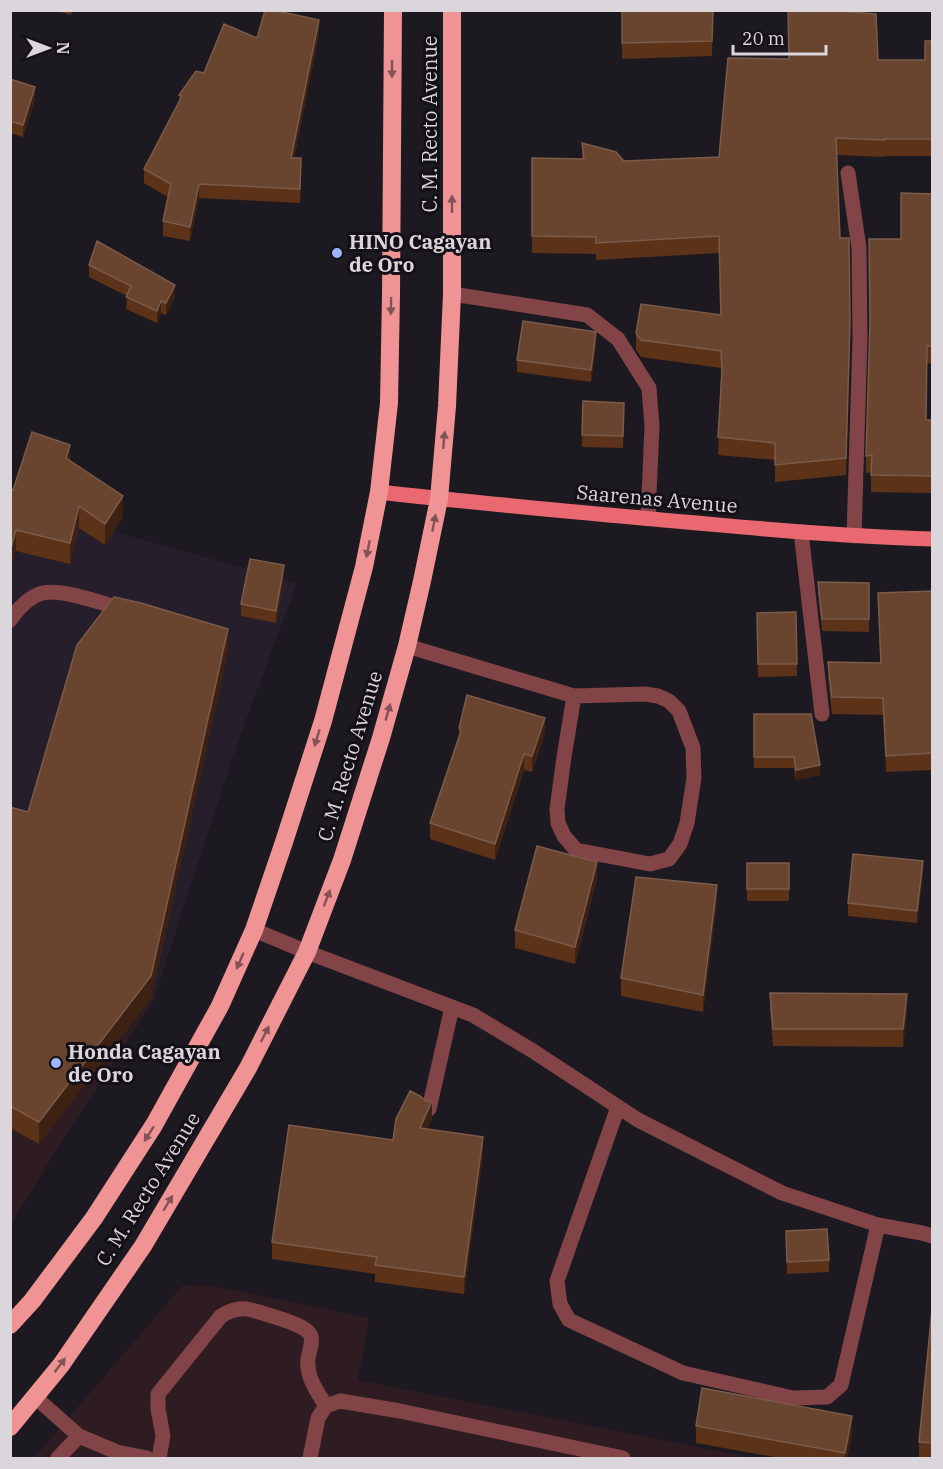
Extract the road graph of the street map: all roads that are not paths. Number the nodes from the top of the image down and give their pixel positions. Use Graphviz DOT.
graph roads {
  1 [pos="393,10"];
  2 [pos="453,10"];
  3 [pos="848,173"];
  4 [pos="452,294"];
  5 [pos="379,492"];
  6 [pos="439,499"];
  7 [pos="648,519"];
  8 [pos="801,532"];
  9 [pos="854,536"];
  10 [pos="933,539"];
  11 [pos="140,613"];
  12 [pos="10,620"];
  13 [pos="407,646"];
  14 [pos="574,696"];
  15 [pos="822,714"];
  16 [pos="254,930"];
  17 [pos="307,952"];
  18 [pos="452,1007"];
  19 [pos="618,1107"];
  20 [pos="429,1109"];
  21 [pos="878,1225"];
  22 [pos="933,1236"];
  23 [pos="10,1326"];
  24 [pos="35,1397"];
  25 [pos="326,1406"];
  26 [pos="10,1427"];
  27 [pos="80,1436"];
  28 [pos="58,1458"];
  29 [pos="147,1458"];
  30 [pos="159,1458"];
  31 [pos="310,1458"];
  32 [pos="622,1458"];
  1 -- 5 [label="highway, C. M. Recto Avenue, one-way"];
  4 -- 2 [label="highway, C. M. Recto Avenue, one-way"];
  3 -- 9 [label="street"];
  6 -- 4 [label="highway, C. M. Recto Avenue, one-way"];
  4 -- 7 [label="street"];
  5 -- 6 [label="main road, Saarenas Avenue"];
  5 -- 16 [label="highway, C. M. Recto Avenue, one-way"];
  6 -- 7 [label="main road, Saarenas Avenue"];
  13 -- 6 [label="highway, C. M. Recto Avenue, one-way"];
  7 -- 8 [label="main road, Saarenas Avenue"];
  8 -- 9 [label="main road, Saarenas Avenue"];
  8 -- 15 [label="street"];
  9 -- 10 [label="main road, Saarenas Avenue"];
  11 -- 12 [label="street"];
  13 -- 14 [label="street"];
  17 -- 13 [label="highway, C. M. Recto Avenue, one-way"];
  14 -- 14 [label="street"];
  16 -- 17 [label="street"];
  16 -- 23 [label="highway, C. M. Recto Avenue, one-way"];
  17 -- 18 [label="street"];
  24 -- 17 [label="highway, C. M. Recto Avenue, one-way"];
  18 -- 19 [label="street"];
  18 -- 20 [label="street"];
  19 -- 21 [label="street"];
  19 -- 21 [label="street"];
  21 -- 22 [label="street"];
  24 -- 26 [label="highway, C. M. Recto Avenue"];
  24 -- 27 [label="street"];
  25 -- 30 [label="street"];
  25 -- 31 [label="street"];
  25 -- 32 [label="street"];
  27 -- 28 [label="street"];
  27 -- 29 [label="street"];
}
